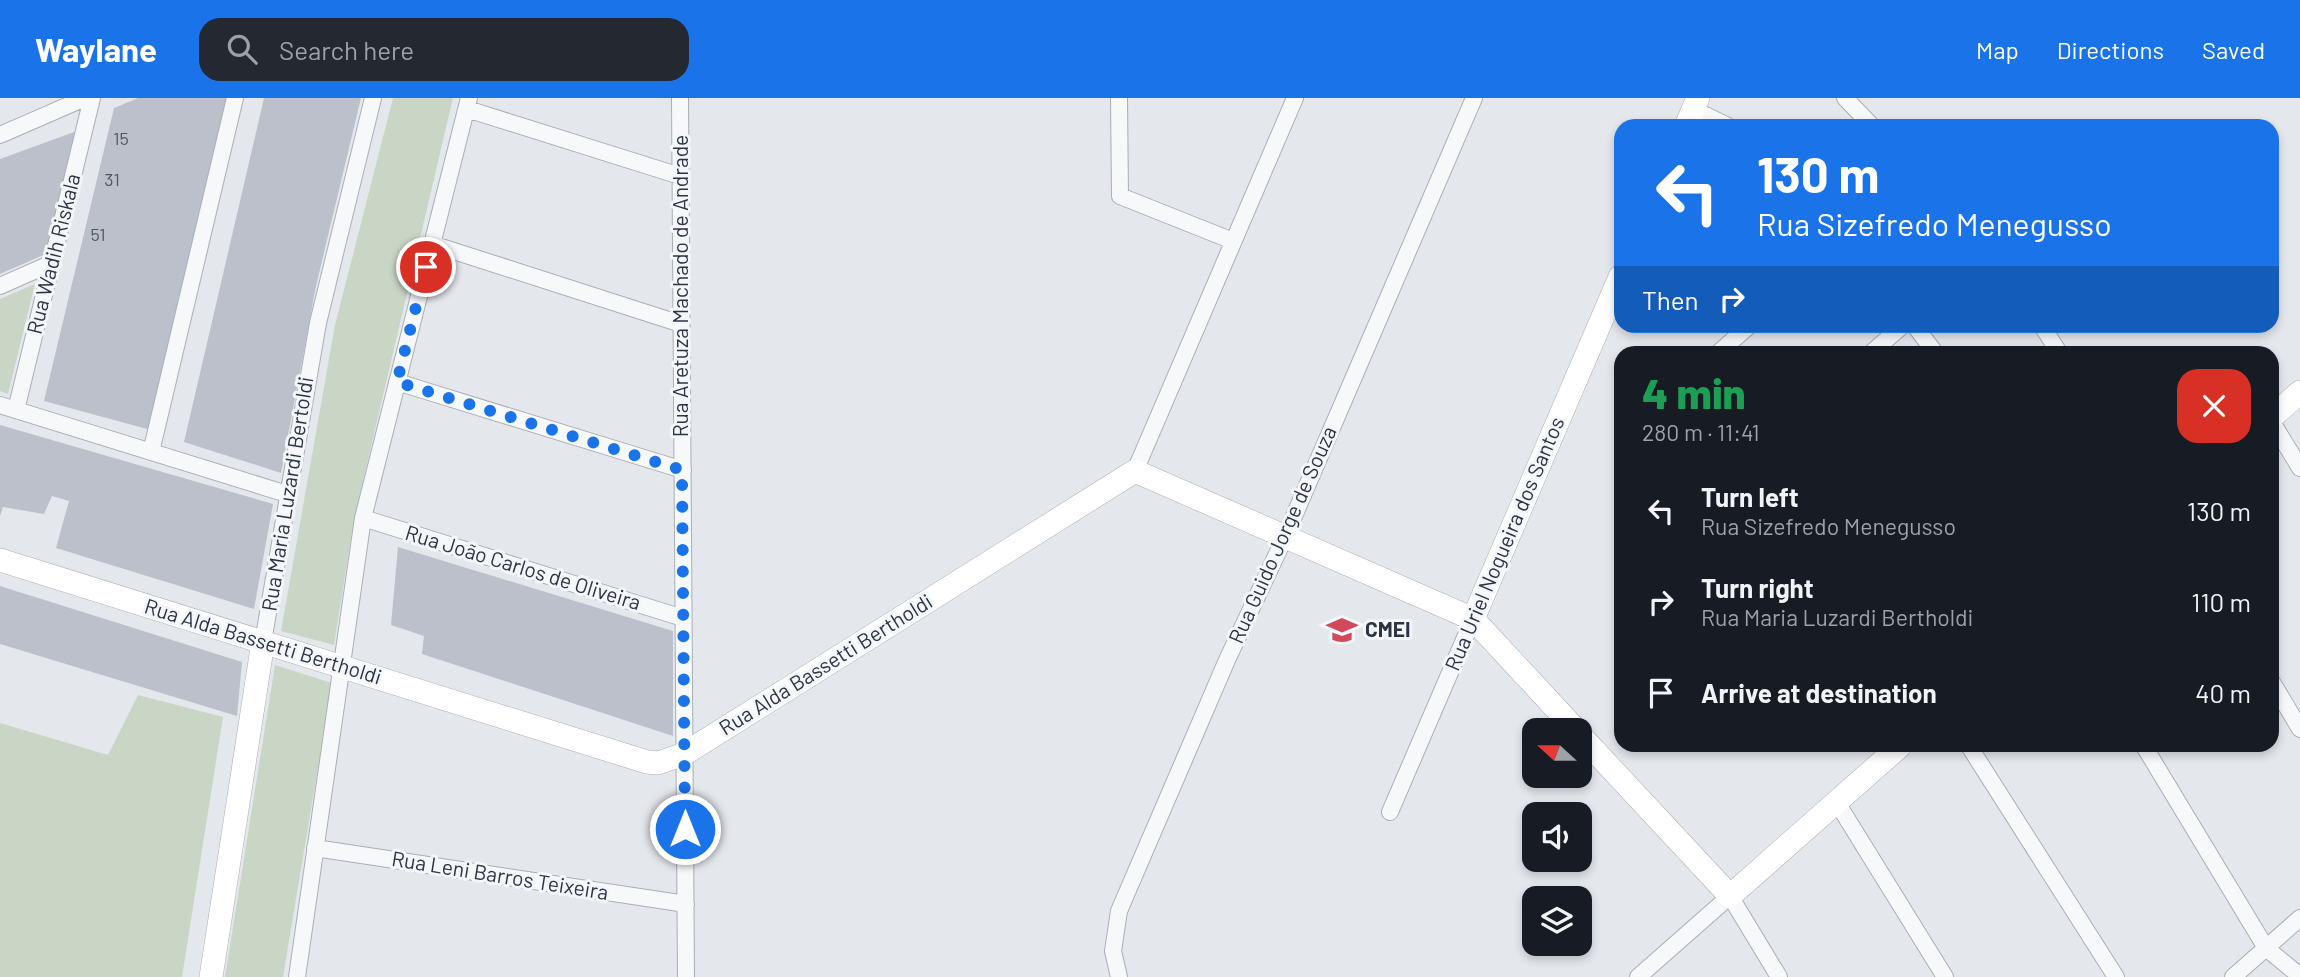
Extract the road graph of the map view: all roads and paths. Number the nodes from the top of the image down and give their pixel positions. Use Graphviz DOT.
graph roads {
  1 [pos="85,98"];
  2 [pos="92,98"];
  3 [pos="235,98"];
  4 [pos="373,98"];
  5 [pos="680,98"];
  6 [pos="1119,98"];
  7 [pos="1295,98"];
  8 [pos="1474,98"];
  9 [pos="1845,98"];
  10 [pos="468,103"];
  11 [pos="1692,111"];
  12 [pos="1711,119"];
  13 [pos="1865,119"];
  14 [pos="0,135"];
  15 [pos="680,176"];
  16 [pos="1233,241"];
  17 [pos="432,244"];
  18 [pos="52,263"];
  19 [pos="0,286"];
  20 [pos="1614,291"];
  21 [pos="681,324"];
  22 [pos="1741,333"];
  23 [pos="1894,333"];
  24 [pos="1726,346"];
  25 [pos="1879,346"];
  26 [pos="397,382"];
  27 [pos="2300,391"];
  28 [pos="8,408"];
  29 [pos="2279,410"];
  30 [pos="2279,434"];
  31 [pos="151,452"];
  32 [pos="2300,468"];
  33 [pos="682,470"];
  34 [pos="1135,471"];
  35 [pos="287,494"];
  36 [pos="363,518"];
  37 [pos="1285,537"];
  38 [pos="0,560"];
  39 [pos="683,618"];
  40 [pos="1473,619"];
  41 [pos="263,642"];
  42 [pos="341,667"];
  43 [pos="2279,694"];
  44 [pos="1565,718"];
  45 [pos="2300,729"];
  46 [pos="1592,748"];
  47 [pos="1893,752"];
  48 [pos="1973,752"];
  49 [pos="2148,752"];
  50 [pos="684,754"];
  51 [pos="1836,801"];
  52 [pos="1390,812"];
  53 [pos="315,848"];
  54 [pos="1730,896"];
  55 [pos="685,904"];
  56 [pos="2300,918"];
  57 [pos="2266,948"];
  58 [pos="2300,975"];
  59 [pos="211,977"];
  60 [pos="297,977"];
  61 [pos="686,977"];
  62 [pos="1119,977"];
  63 [pos="1638,977"];
  64 [pos="1779,977"];
  65 [pos="1945,977"];
  66 [pos="2116,977"];
  67 [pos="2233,977"];
  1 -- 14 [label="street"];
  2 -- 18 [label="street, Rua Wadih Riskala"];
  3 -- 31 [label="street"];
  4 -- 35 [label="street, Rua Maria Luzardi Bertoldi"];
  5 -- 15 [label="street, Rua Aretuza Machado de Andrade"];
  6 -- 16 [label="street"];
  7 -- 16 [label="street"];
  8 -- 37 [label="street, Rua Guido Jorge de Souza"];
  9 -- 13 [label="street"];
  10 -- 15 [label="street"];
  10 -- 17 [label="street"];
  11 -- 12 [label="street"];
  15 -- 21 [label="street, Rua Aretuza Machado de Andrade"];
  16 -- 34 [label="street"];
  17 -- 21 [label="street"];
  17 -- 26 [label="street"];
  18 -- 19 [label="street"];
  18 -- 28 [label="street, Rua Wadih Riskala"];
  20 -- 40 [label="street, Rua Uriel Nogueira dos Santos"];
  21 -- 33 [label="street, Rua Aretuza Machado de Andrade"];
  22 -- 24 [label="street"];
  23 -- 25 [label="street"];
  26 -- 33 [label="street"];
  26 -- 36 [label="street"];
  27 -- 29 [label="street"];
  28 -- 31 [label="street"];
  30 -- 32 [label="street"];
  31 -- 35 [label="street"];
  33 -- 39 [label="street, Rua Aretuza Machado de Andrade"];
  34 -- 37 [label="street"];
  34 -- 50 [label="street, Rua Alda Bassetti Bertholdi"];
  35 -- 41 [label="street, Rua Maria Luzardi Bertoldi"];
  36 -- 39 [label="street, Rua João Carlos de Oliveira"];
  36 -- 42 [label="street"];
  37 -- 40 [label="street"];
  37 -- 62 [label="street, Rua Guido Jorge de Souza"];
  38 -- 41 [label="street, Rua Alda Bassetti Bertholdi"];
  39 -- 50 [label="street, Rua Aretuza Machado de Andrade"];
  40 -- 44 [label="street"];
  40 -- 52 [label="street, Rua Uriel Nogueira dos Santos"];
  41 -- 42 [label="street, Rua Alda Bassetti Bertholdi"];
  41 -- 59 [label="street, Rua Maria Luzardi Bertoldi"];
  42 -- 50 [label="street, Rua Alda Bassetti Bertholdi"];
  42 -- 53 [label="street"];
  43 -- 45 [label="street"];
  46 -- 54 [label="street"];
  47 -- 51 [label="street"];
  48 -- 66 [label="street"];
  49 -- 57 [label="street"];
  50 -- 55 [label="street, Rua Aretuza Machado de Andrade"];
  51 -- 54 [label="street"];
  51 -- 65 [label="street"];
  53 -- 55 [label="street, Rua Leni Barros Teixeira"];
  53 -- 60 [label="street"];
  54 -- 63 [label="street"];
  54 -- 64 [label="street"];
  55 -- 61 [label="street, Rua Aretuza Machado de Andrade"];
  56 -- 57 [label="street"];
  57 -- 58 [label="street"];
  57 -- 67 [label="street"];
}
